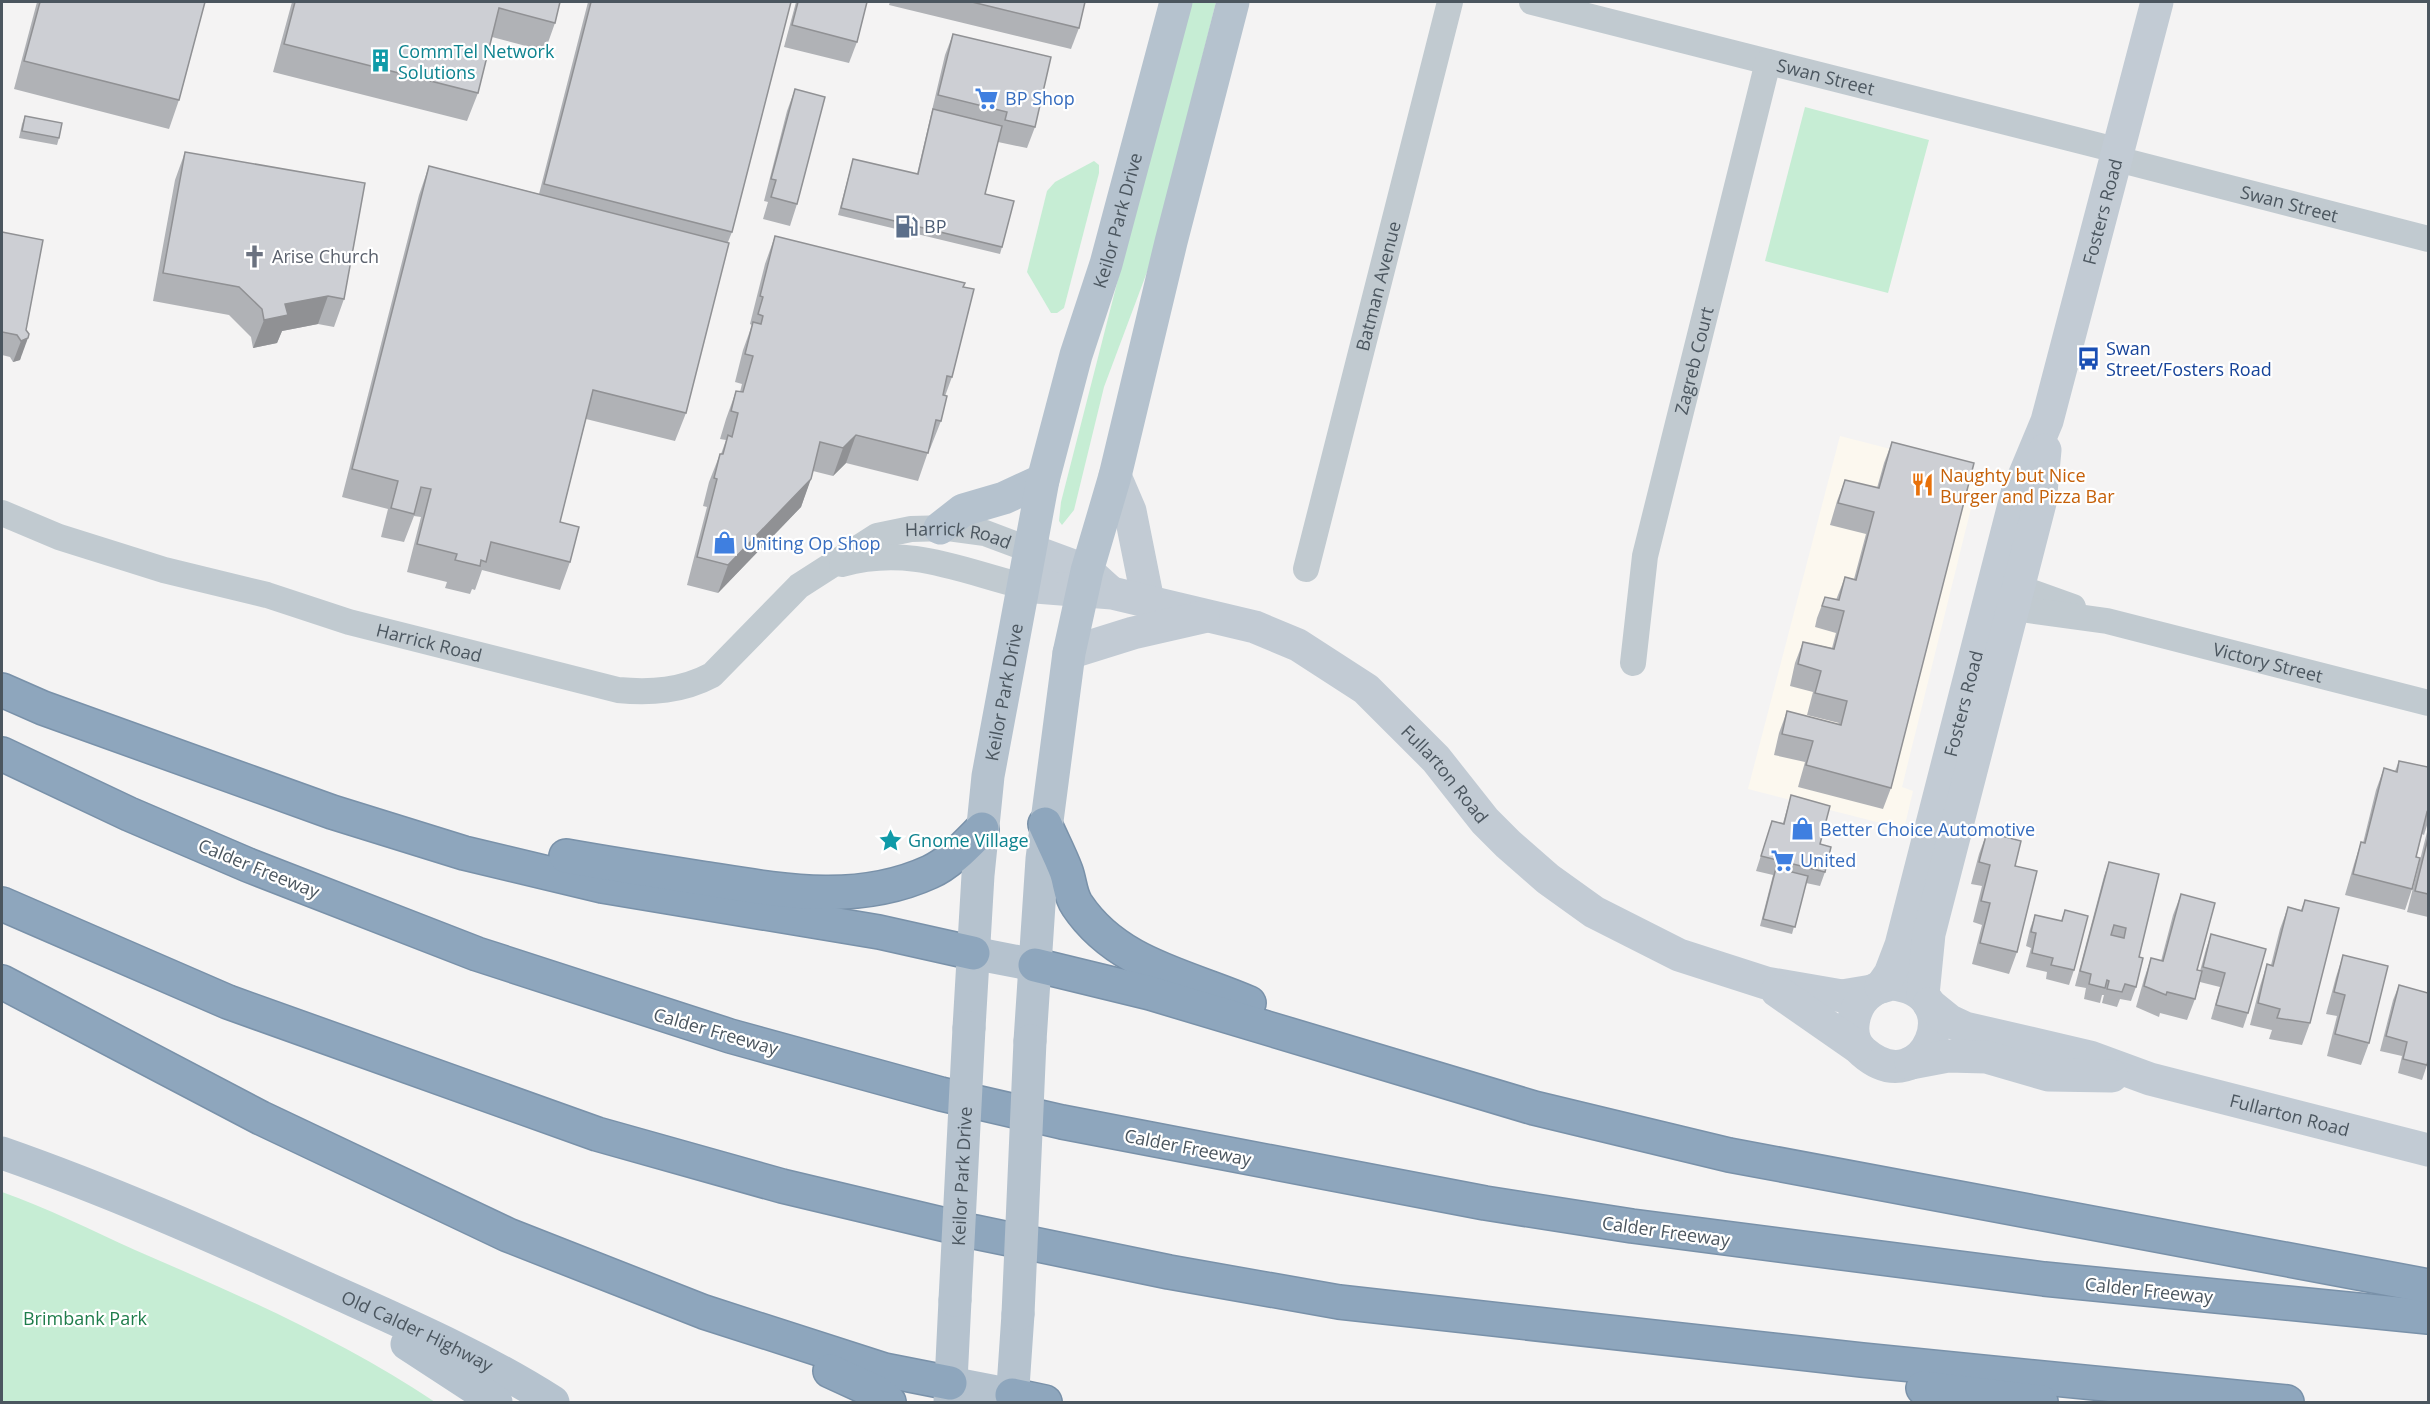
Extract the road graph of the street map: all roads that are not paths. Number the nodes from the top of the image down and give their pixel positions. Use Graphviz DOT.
graph roads {
  1 [pos="1176,2"];
  2 [pos="1233,2"];
  3 [pos="1450,2"];
  4 [pos="1532,2"];
  5 [pos="2157,2"];
  6 [pos="1768,62"];
  7 [pos="2119,155"];
  8 [pos="2428,239"];
  9 [pos="1115,476"];
  10 [pos="1043,480"];
  11 [pos="2,513"];
  12 [pos="940,528"];
  13 [pos="1030,550"];
  14 [pos="824,569"];
  15 [pos="1306,569"];
  16 [pos="1094,585"];
  17 [pos="1023,586"];
  18 [pos="2008,596"];
  19 [pos="1148,601"];
  20 [pos="1210,615"];
  21 [pos="1069,653"];
  22 [pos="1633,663"];
  23 [pos="2,690"];
  24 [pos="2428,703"];
  25 [pos="2,754"];
  26 [pos="332,812"];
  27 [pos="1045,824"];
  28 [pos="982,829"];
  29 [pos="2,904"];
  30 [pos="973,953"];
  31 [pos="1035,965"];
  32 [pos="2,982"];
  33 [pos="1766,983"];
  34 [pos="1876,989"];
  35 [pos="1926,1000"];
  36 [pos="1856,1046"];
  37 [pos="1911,1063"];
  38 [pos="1396,1067"];
  39 [pos="2150,1079"];
  40 [pos="2428,1150"];
  41 [pos="2,1153"];
  42 [pos="277,1266"];
  43 [pos="2428,1286"];
  44 [pos="1339,1302"];
  45 [pos="704,1312"];
  46 [pos="2428,1317"];
  47 [pos="950,1393"];
  48 [pos="1012,1399"];
  49 [pos="496,1402"];
  50 [pos="553,1402"];
  51 [pos="889,1402"];
  52 [pos="1044,1402"];
  53 [pos="2041,1402"];
  54 [pos="2287,1402"];
  1 -- 10 [label="main road, Keilor Park Drive"];
  2 -- 9 [label="main road"];
  3 -- 15 [label="street, Batman Avenue"];
  4 -- 6 [label="street, Swan Street"];
  5 -- 7 [label="main road, Fosters Road"];
  6 -- 7 [label="street, Swan Street"];
  6 -- 22 [label="street, Zagreb Court"];
  7 -- 8 [label="street, Swan Street"];
  7 -- 18 [label="main road, Fosters Road"];
  9 -- 16 [label="main road"];
  9 -- 19 [label="main road"];
  10 -- 12 [label="main road"];
  10 -- 13 [label="main road, Keilor Park Drive"];
  11 -- 14 [label="street, Harrick Road"];
  12 -- 13 [label="street, Harrick Road"];
  12 -- 14 [label="street, Harrick Road"];
  13 -- 16 [label="main road, Fullarton Road"];
  13 -- 17 [label="main road, Keilor Park Drive"];
  14 -- 17 [label="street, Harrick Road"];
  16 -- 17 [label="main road, Fullarton Road"];
  16 -- 19 [label="main road, Fullarton Road"];
  16 -- 21 [label="main road"];
  17 -- 28 [label="main road, Keilor Park Drive"];
  18 -- 24 [label="street, Victory Street"];
  18 -- 34 [label="main road, Fosters Road"];
  18 -- 35 [label="main road, Fosters Road"];
  19 -- 20 [label="main road, Fullarton Road"];
  20 -- 21 [label="main road"];
  20 -- 33 [label="main road, Fullarton Road"];
  21 -- 27 [label="main road"];
  23 -- 26 [label="highway"];
  25 -- 46 [label="highway, Calder Freeway"];
  26 -- 28 [label="highway"];
  26 -- 30 [label="highway"];
  27 -- 31 [label="main road"];
  27 -- 38 [label="highway"];
  28 -- 30 [label="main road, Keilor Park Drive"];
  29 -- 44 [label="highway"];
  30 -- 31 [label="main road"];
  30 -- 47 [label="main road, Keilor Park Drive, bridge"];
  31 -- 38 [label="highway"];
  31 -- 48 [label="main road, bridge"];
  32 -- 45 [label="highway"];
  33 -- 34 [label="main road, Fullarton Road"];
  33 -- 36 [label="main road, Fullarton Road"];
  34 -- 35 [label="main road"];
  34 -- 36 [label="main road"];
  35 -- 37 [label="main road"];
  35 -- 39 [label="main road, Fullarton Road"];
  36 -- 37 [label="main road"];
  37 -- 39 [label="main road, Fullarton Road"];
  38 -- 43 [label="highway"];
  39 -- 40 [label="main road, Fullarton Road"];
  41 -- 42 [label="main road, Old Calder Highway"];
  42 -- 49 [label="main road, Old Calder Highway"];
  42 -- 50 [label="main road, Old Calder Highway"];
  44 -- 53 [label="highway"];
  44 -- 54 [label="highway"];
  45 -- 47 [label="highway"];
  45 -- 51 [label="highway"];
  47 -- 48 [label="main road"];
  48 -- 52 [label="highway"];
}
